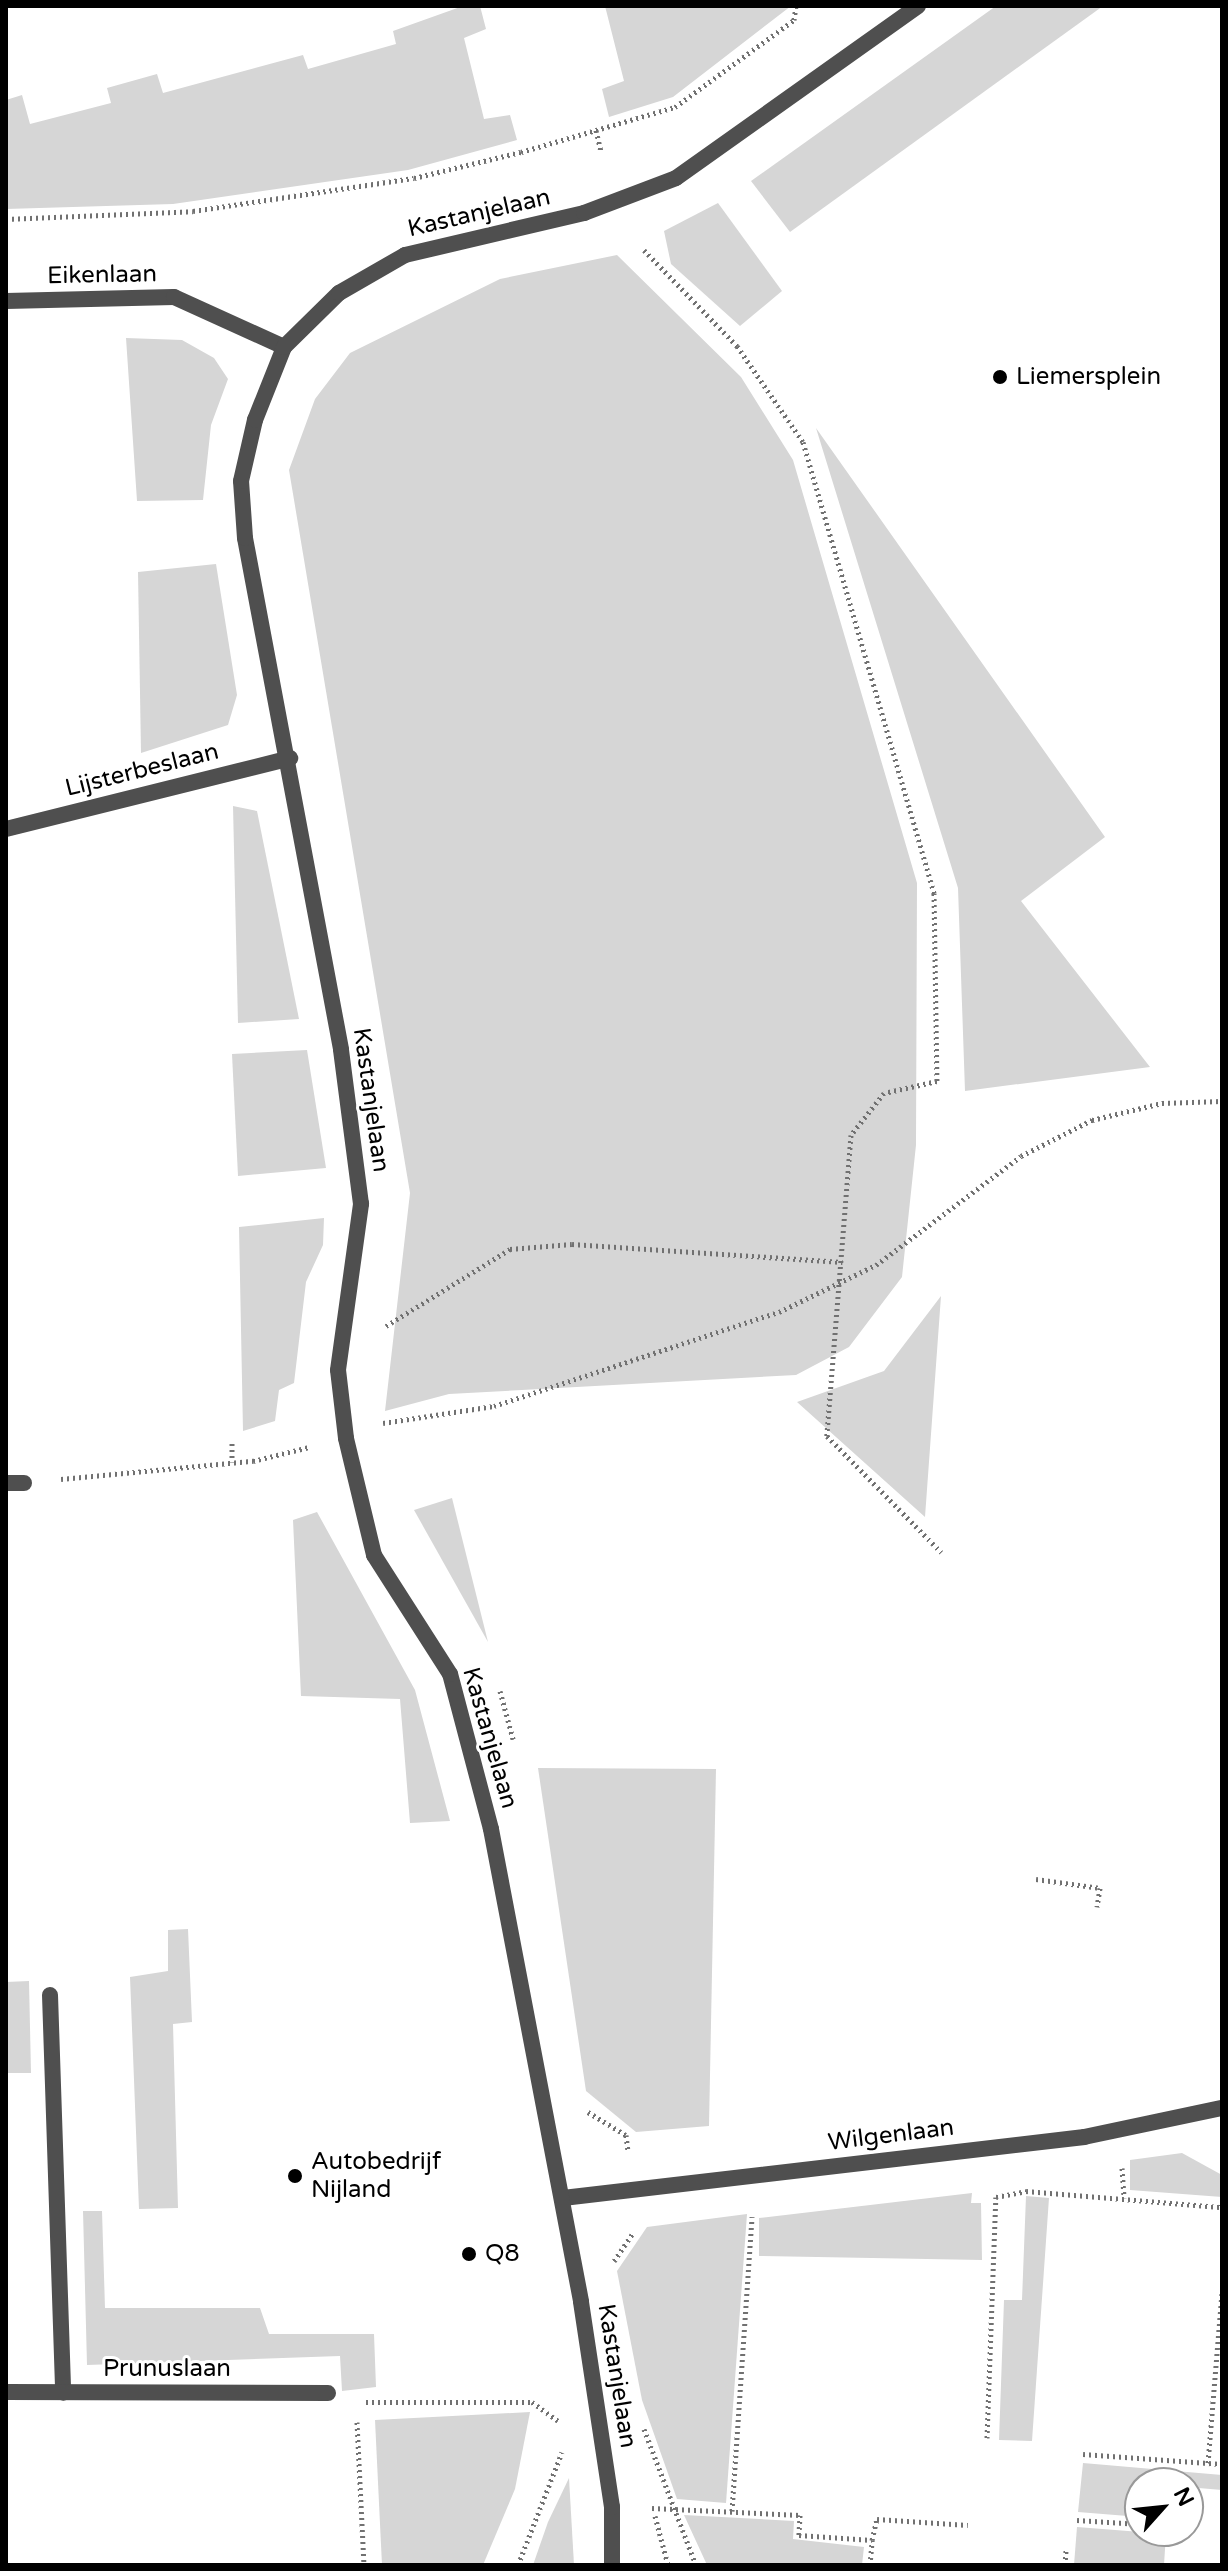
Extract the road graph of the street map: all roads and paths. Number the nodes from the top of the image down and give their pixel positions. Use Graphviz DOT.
graph roads {
  1 [pos="796,6"];
  2 [pos="918,6"];
  3 [pos="898,12"];
  4 [pos="596,130"];
  5 [pos="601,152"];
  6 [pos="6,219"];
  7 [pos="644,250"];
  8 [pos="6,301"];
  9 [pos="284,347"];
  10 [pos="290,758"];
  11 [pos="6,829"];
  12 [pos="1222,1101"];
  13 [pos="842,1262"];
  14 [pos="840,1282"];
  15 [pos="381,1330"];
  16 [pos="494,1406"];
  17 [pos="232,1443"];
  18 [pos="6,1483"];
  19 [pos="24,1483"];
  20 [pos="941,1552"];
  21 [pos="1036,1879"];
  22 [pos="1097,1907"];
  23 [pos="50,1995"];
  24 [pos="1222,2108"];
  25 [pos="754,2175"];
  26 [pos="563,2198"];
  27 [pos="1222,2207"];
  28 [pos="1222,2292"];
  29 [pos="595,2386"];
  30 [pos="6,2392"];
  31 [pos="63,2393"];
  32 [pos="328,2393"];
  33 [pos="356,2402"];
  34 [pos="572,2431"];
  35 [pos="987,2438"];
  36 [pos="1083,2454"];
  37 [pos="1208,2463"];
  38 [pos="1222,2464"];
  39 [pos="652,2508"];
  40 [pos="670,2508"];
  41 [pos="732,2511"];
  42 [pos="1077,2520"];
  43 [pos="1124,2523"];
  44 [pos="968,2525"];
  45 [pos="872,2540"];
  46 [pos="1066,2549"];
  47 [pos="364,2565"];
  48 [pos="518,2565"];
  49 [pos="612,2565"];
  50 [pos="696,2565"];
  51 [pos="870,2565"];
  52 [pos="1065,2565"];
  1 -- 4 [label="path"];
  2 -- 3 [label="street, Kastanjelaan"];
  3 -- 9 [label="street, Kastanjelaan"];
  4 -- 5 [label="path"];
  4 -- 6 [label="path"];
  7 -- 13 [label="path"];
  8 -- 9 [label="street, Eikenlaan"];
  9 -- 10 [label="street, Kastanjelaan"];
  10 -- 11 [label="street, Lijsterbeslaan"];
  10 -- 26 [label="street, Kastanjelaan"];
  12 -- 14 [label="path"];
  13 -- 14 [label="path"];
  13 -- 15 [label="path"];
  14 -- 16 [label="path"];
  14 -- 20 [label="path"];
  17 -- 19 [label="path"];
  18 -- 19 [label="street"];
  21 -- 22 [label="path"];
  23 -- 31 [label="street"];
  24 -- 25 [label="street, Wilgenlaan"];
  25 -- 26 [label="street, Wilgenlaan"];
  25 -- 41 [label="path"];
  26 -- 29 [label="street, Kastanjelaan"];
  27 -- 35 [label="path"];
  28 -- 37 [label="path"];
  29 -- 34 [label="path"];
  29 -- 49 [label="street, Kastanjelaan"];
  30 -- 31 [label="street, Prunuslaan"];
  31 -- 32 [label="street, Prunuslaan"];
  32 -- 33 [label="path"];
  33 -- 34 [label="path"];
  33 -- 47 [label="path"];
  34 -- 48 [label="path"];
  36 -- 37 [label="path"];
  37 -- 38 [label="path"];
  39 -- 40 [label="path"];
  40 -- 41 [label="path"];
  40 -- 50 [label="path"];
  41 -- 45 [label="path"];
  42 -- 43 [label="path"];
  44 -- 45 [label="path"];
  45 -- 51 [label="path"];
  46 -- 52 [label="path"];
}
